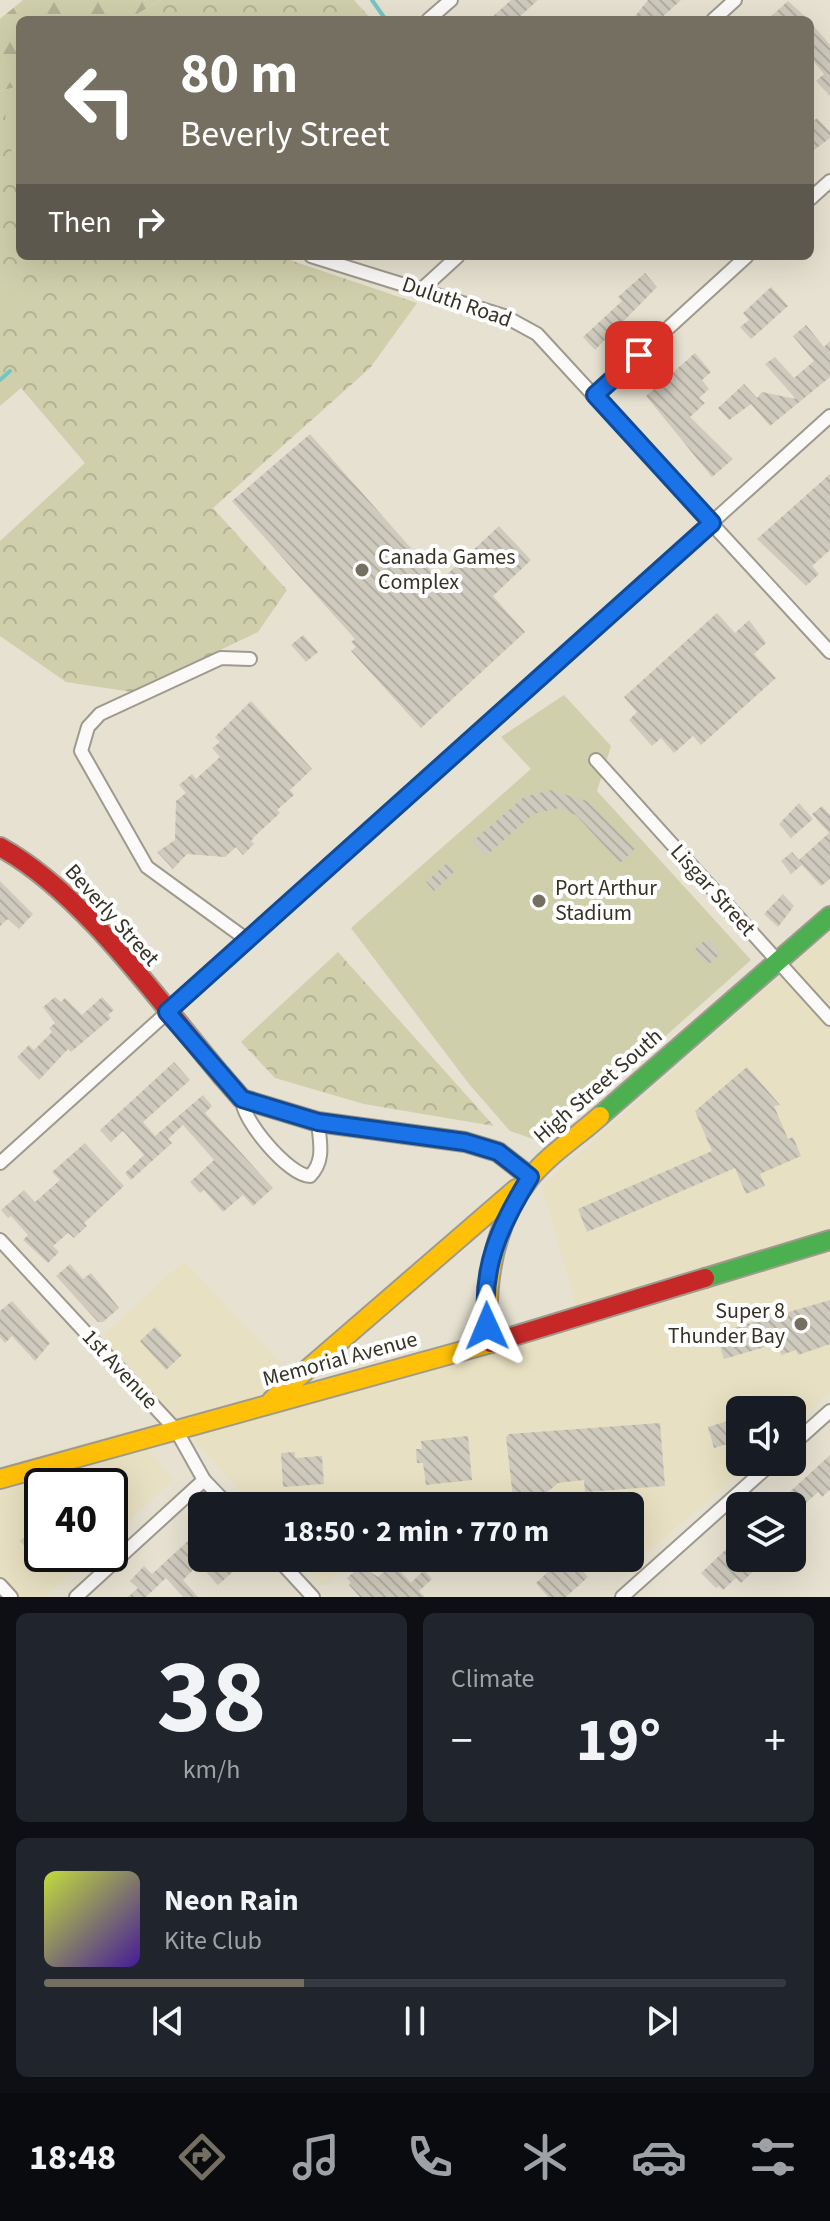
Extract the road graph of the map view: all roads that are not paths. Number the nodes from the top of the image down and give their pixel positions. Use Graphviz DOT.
graph roads {
  1 [pos="451,0"];
  2 [pos="735,0"];
  3 [pos="433,16"];
  4 [pos="717,16"];
  5 [pos="830,181"];
  6 [pos="814,195"];
  7 [pos="324,260"];
  8 [pos="454,260"];
  9 [pos="743,260"];
  10 [pos="422,289"];
  11 [pos="595,395"];
  12 [pos="830,416"];
  13 [pos="712,523"];
  14 [pos="830,652"];
  15 [pos="250,659"];
  16 [pos="596,760"];
  17 [pos="0,847"];
  18 [pos="830,916"];
  19 [pos="246,939"];
  20 [pos="778,962"];
  21 [pos="167,1012"];
  22 [pos="830,1019"];
  23 [pos="242,1099"];
  24 [pos="318,1122"];
  25 [pos="0,1163"];
  26 [pos="530,1177"];
  27 [pos="0,1240"];
  28 [pos="830,1240"];
  29 [pos="489,1343"];
  30 [pos="268,1404"];
  31 [pos="830,1411"];
  32 [pos="176,1430"];
  33 [pos="806,1432"];
  34 [pos="757,1476"];
  35 [pos="0,1479"];
  36 [pos="204,1480"];
  37 [pos="216,1492"];
  38 [pos="290,1572"];
  39 [pos="0,1585"];
  40 [pos="11,1597"];
  41 [pos="76,1597"];
  42 [pos="313,1597"];
  43 [pos="622,1597"];
  1 -- 3 [label="street"];
  2 -- 4 [label="street"];
  5 -- 6 [label="street"];
  7 -- 10 [label="street, Duluth Road"];
  8 -- 10 [label="street"];
  9 -- 11 [label="street"];
  10 -- 11 [label="street, Duluth Road"];
  11 -- 13 [label="street, Duluth Road"];
  12 -- 13 [label="street"];
  13 -- 14 [label="street, Duluth Road"];
  13 -- 19 [label="street"];
  15 -- 19 [label="street"];
  16 -- 20 [label="street, Lisgar Street"];
  17 -- 21 [label="street, Beverly Street"];
  18 -- 20 [label="street, High Street South"];
  19 -- 21 [label="street"];
  20 -- 22 [label="street, Lisgar Street"];
  20 -- 26 [label="street, High Street South"];
  21 -- 23 [label="street, Beverly Street"];
  21 -- 25 [label="street"];
  23 -- 24 [label="street"];
  23 -- 24 [label="street, Beverly Street"];
  24 -- 26 [label="street"];
  26 -- 29 [label="street, High Street South"];
  26 -- 30 [label="street"];
  27 -- 32 [label="street, 1st Avenue"];
  28 -- 29 [label="street, Memorial Avenue"];
  29 -- 30 [label="street, Memorial Avenue"];
  30 -- 32 [label="street, Memorial Avenue"];
  31 -- 33 [label="street"];
  32 -- 35 [label="street, Memorial Avenue"];
  32 -- 36 [label="street, 1st Avenue"];
  34 -- 43 [label="street"];
  36 -- 37 [label="street, 1st Avenue"];
  36 -- 41 [label="street"];
  38 -- 42 [label="street"];
  39 -- 40 [label="street"];
}
